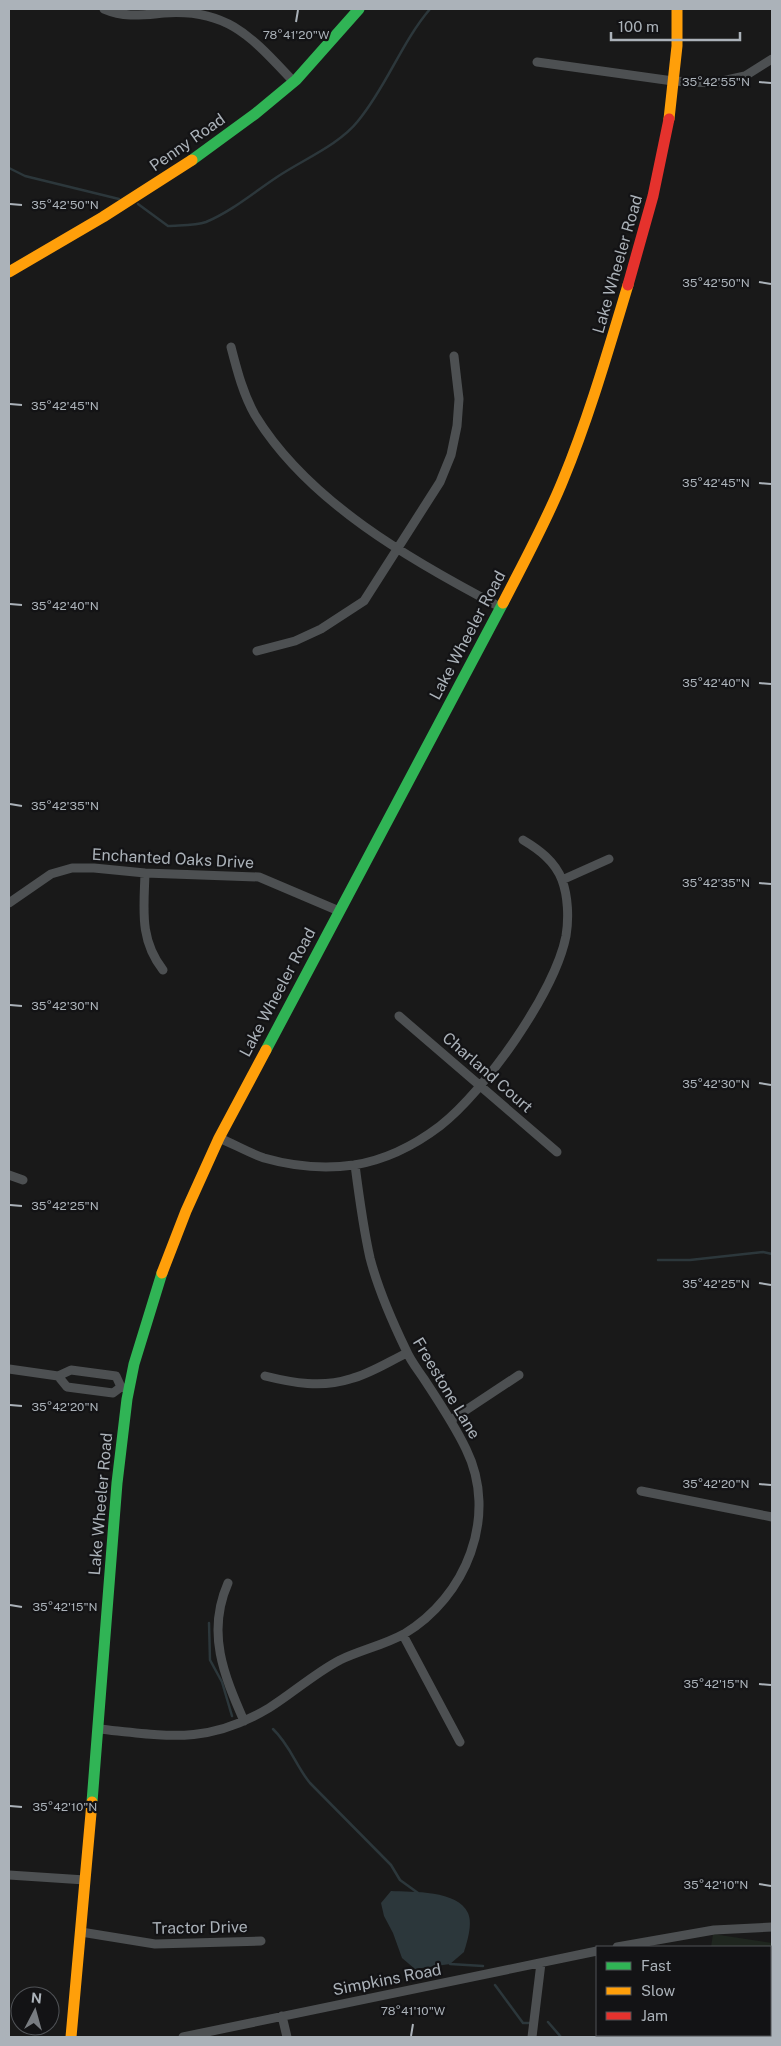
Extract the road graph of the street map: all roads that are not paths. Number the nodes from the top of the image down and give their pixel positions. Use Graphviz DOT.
graph roads {
  1 [pos="104,9"];
  2 [pos="359,9"];
  3 [pos="677,9"];
  4 [pos="772,59"];
  5 [pos="537,62"];
  6 [pos="673,81"];
  7 [pos="294,82"];
  8 [pos="9,272"];
  9 [pos="231,347"];
  10 [pos="454,356"];
  11 [pos="397,549"];
  12 [pos="500,608"];
  13 [pos="257,650"];
  14 [pos="523,840"];
  15 [pos="608,859"];
  16 [pos="145,873"];
  17 [pos="562,880"];
  18 [pos="9,903"];
  19 [pos="339,911"];
  20 [pos="163,970"];
  21 [pos="399,1016"];
  22 [pos="481,1086"];
  23 [pos="219,1138"];
  24 [pos="557,1152"];
  25 [pos="355,1165"];
  26 [pos="9,1175"];
  27 [pos="23,1180"];
  28 [pos="406,1353"];
  29 [pos="9,1370"];
  30 [pos="519,1375"];
  31 [pos="58,1376"];
  32 [pos="266,1376"];
  33 [pos="125,1388"];
  34 [pos="451,1420"];
  35 [pos="641,1491"];
  36 [pos="772,1516"];
  37 [pos="228,1583"];
  38 [pos="403,1635"];
  39 [pos="244,1721"];
  40 [pos="99,1729"];
  41 [pos="460,1742"];
  42 [pos="9,1875"];
  43 [pos="85,1880"];
  44 [pos="772,1927"];
  45 [pos="81,1932"];
  46 [pos="261,1941"];
  47 [pos="649,1944"];
  48 [pos="628,1946"];
  49 [pos="596,1952"];
  50 [pos="541,1963"];
  51 [pos="282,2016"];
  52 [pos="71,2037"];
  53 [pos="183,2037"];
  54 [pos="287,2037"];
  55 [pos="532,2037"];
  1 -- 7 [label="street"];
  2 -- 7 [label="street, Penny Road"];
  3 -- 6 [label="street, Lake Wheeler Road"];
  4 -- 6 [label="street"];
  5 -- 6 [label="street"];
  6 -- 12 [label="street, Lake Wheeler Road"];
  7 -- 8 [label="street, Penny Road"];
  9 -- 11 [label="street"];
  10 -- 11 [label="street"];
  11 -- 12 [label="street"];
  11 -- 13 [label="street"];
  12 -- 19 [label="street, Lake Wheeler Road"];
  14 -- 17 [label="street"];
  15 -- 17 [label="street"];
  16 -- 18 [label="street, Enchanted Oaks Drive"];
  16 -- 19 [label="street, Enchanted Oaks Drive"];
  16 -- 20 [label="street"];
  17 -- 22 [label="street"];
  19 -- 23 [label="street, Lake Wheeler Road"];
  21 -- 22 [label="street, Charland Court"];
  22 -- 24 [label="street, Charland Court"];
  22 -- 25 [label="street"];
  23 -- 25 [label="street"];
  23 -- 33 [label="street, Lake Wheeler Road"];
  25 -- 28 [label="street, Freestone Lane"];
  26 -- 27 [label="street"];
  28 -- 32 [label="street"];
  28 -- 34 [label="street, Freestone Lane"];
  29 -- 31 [label="street"];
  30 -- 34 [label="street"];
  31 -- 33 [label="street"];
  31 -- 33 [label="street"];
  33 -- 40 [label="street, Lake Wheeler Road"];
  34 -- 38 [label="street, Freestone Lane"];
  35 -- 36 [label="street"];
  37 -- 39 [label="street"];
  38 -- 39 [label="street, Freestone Lane"];
  38 -- 41 [label="street"];
  39 -- 40 [label="street, Freestone Lane"];
  40 -- 43 [label="street, Lake Wheeler Road"];
  42 -- 43 [label="street"];
  43 -- 45 [label="street, Lake Wheeler Road"];
  44 -- 47 [label="street"];
  45 -- 46 [label="street, Tractor Drive"];
  45 -- 52 [label="street, Lake Wheeler Road"];
  47 -- 48 [label="street"];
  49 -- 50 [label="street, Simpkins Road"];
  50 -- 51 [label="street, Simpkins Road"];
  50 -- 55 [label="street"];
  51 -- 53 [label="street, Simpkins Road"];
  51 -- 54 [label="street"];
}
